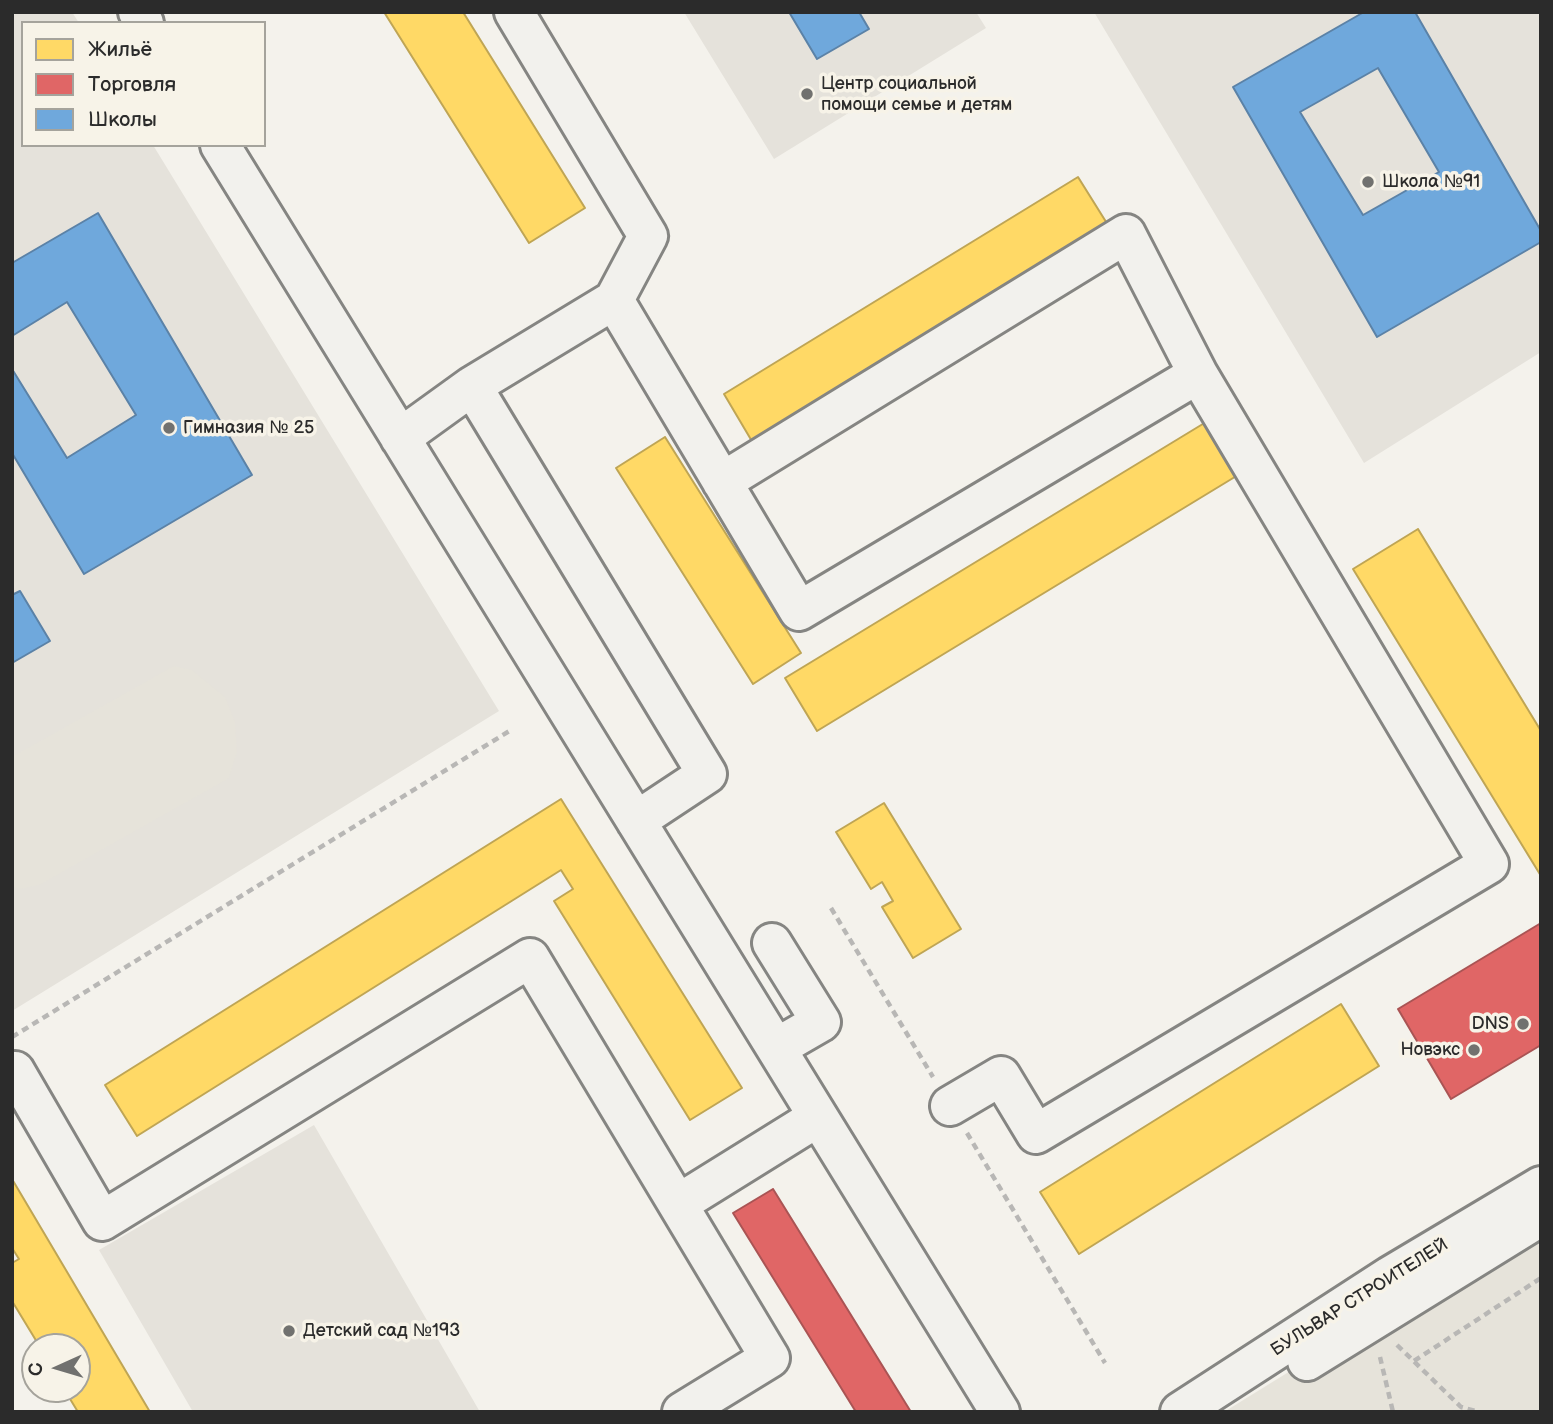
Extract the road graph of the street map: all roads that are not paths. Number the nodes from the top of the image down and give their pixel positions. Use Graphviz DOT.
graph roads {
  1 [pos="514,12"];
  2 [pos="221,147"];
  3 [pos="614,300"];
  4 [pos="1198,374"];
  5 [pos="472,386"];
  6 [pos="400,438"];
  7 [pos="722,482"];
  8 [pos="636,821"];
  9 [pos="772,943"];
  10 [pos="776,1048"];
  11 [pos="12,1073"];
  12 [pos="950,1106"];
  13 [pos="818,1117"];
  14 [pos="1541,1185"];
  15 [pos="677,1204"];
  16 [pos="1541,1217"];
  17 [pos="682,1412"];
  18 [pos="1000,1412"];
  19 [pos="1180,1412"];
  20 [pos="1224,1412"];
  1 -- 3 [label="street"];
  2 -- 6 [label="street"];
  3 -- 5 [label="street"];
  3 -- 7 [label="street"];
  4 -- 7 [label="street"];
  4 -- 7 [label="street"];
  4 -- 12 [label="street"];
  5 -- 6 [label="street"];
  5 -- 8 [label="street"];
  6 -- 8 [label="street"];
  8 -- 10 [label="street"];
  9 -- 10 [label="street"];
  10 -- 13 [label="street"];
  11 -- 15 [label="street"];
  13 -- 15 [label="street"];
  13 -- 18 [label="street"];
  14 -- 19 [label="street, БУЛЬВАР СТРОИТЕЛЕЙ"];
  15 -- 17 [label="street"];
  16 -- 20 [label="street, БУЛЬВАР СТРОИТЕЛЕЙ"];
}
